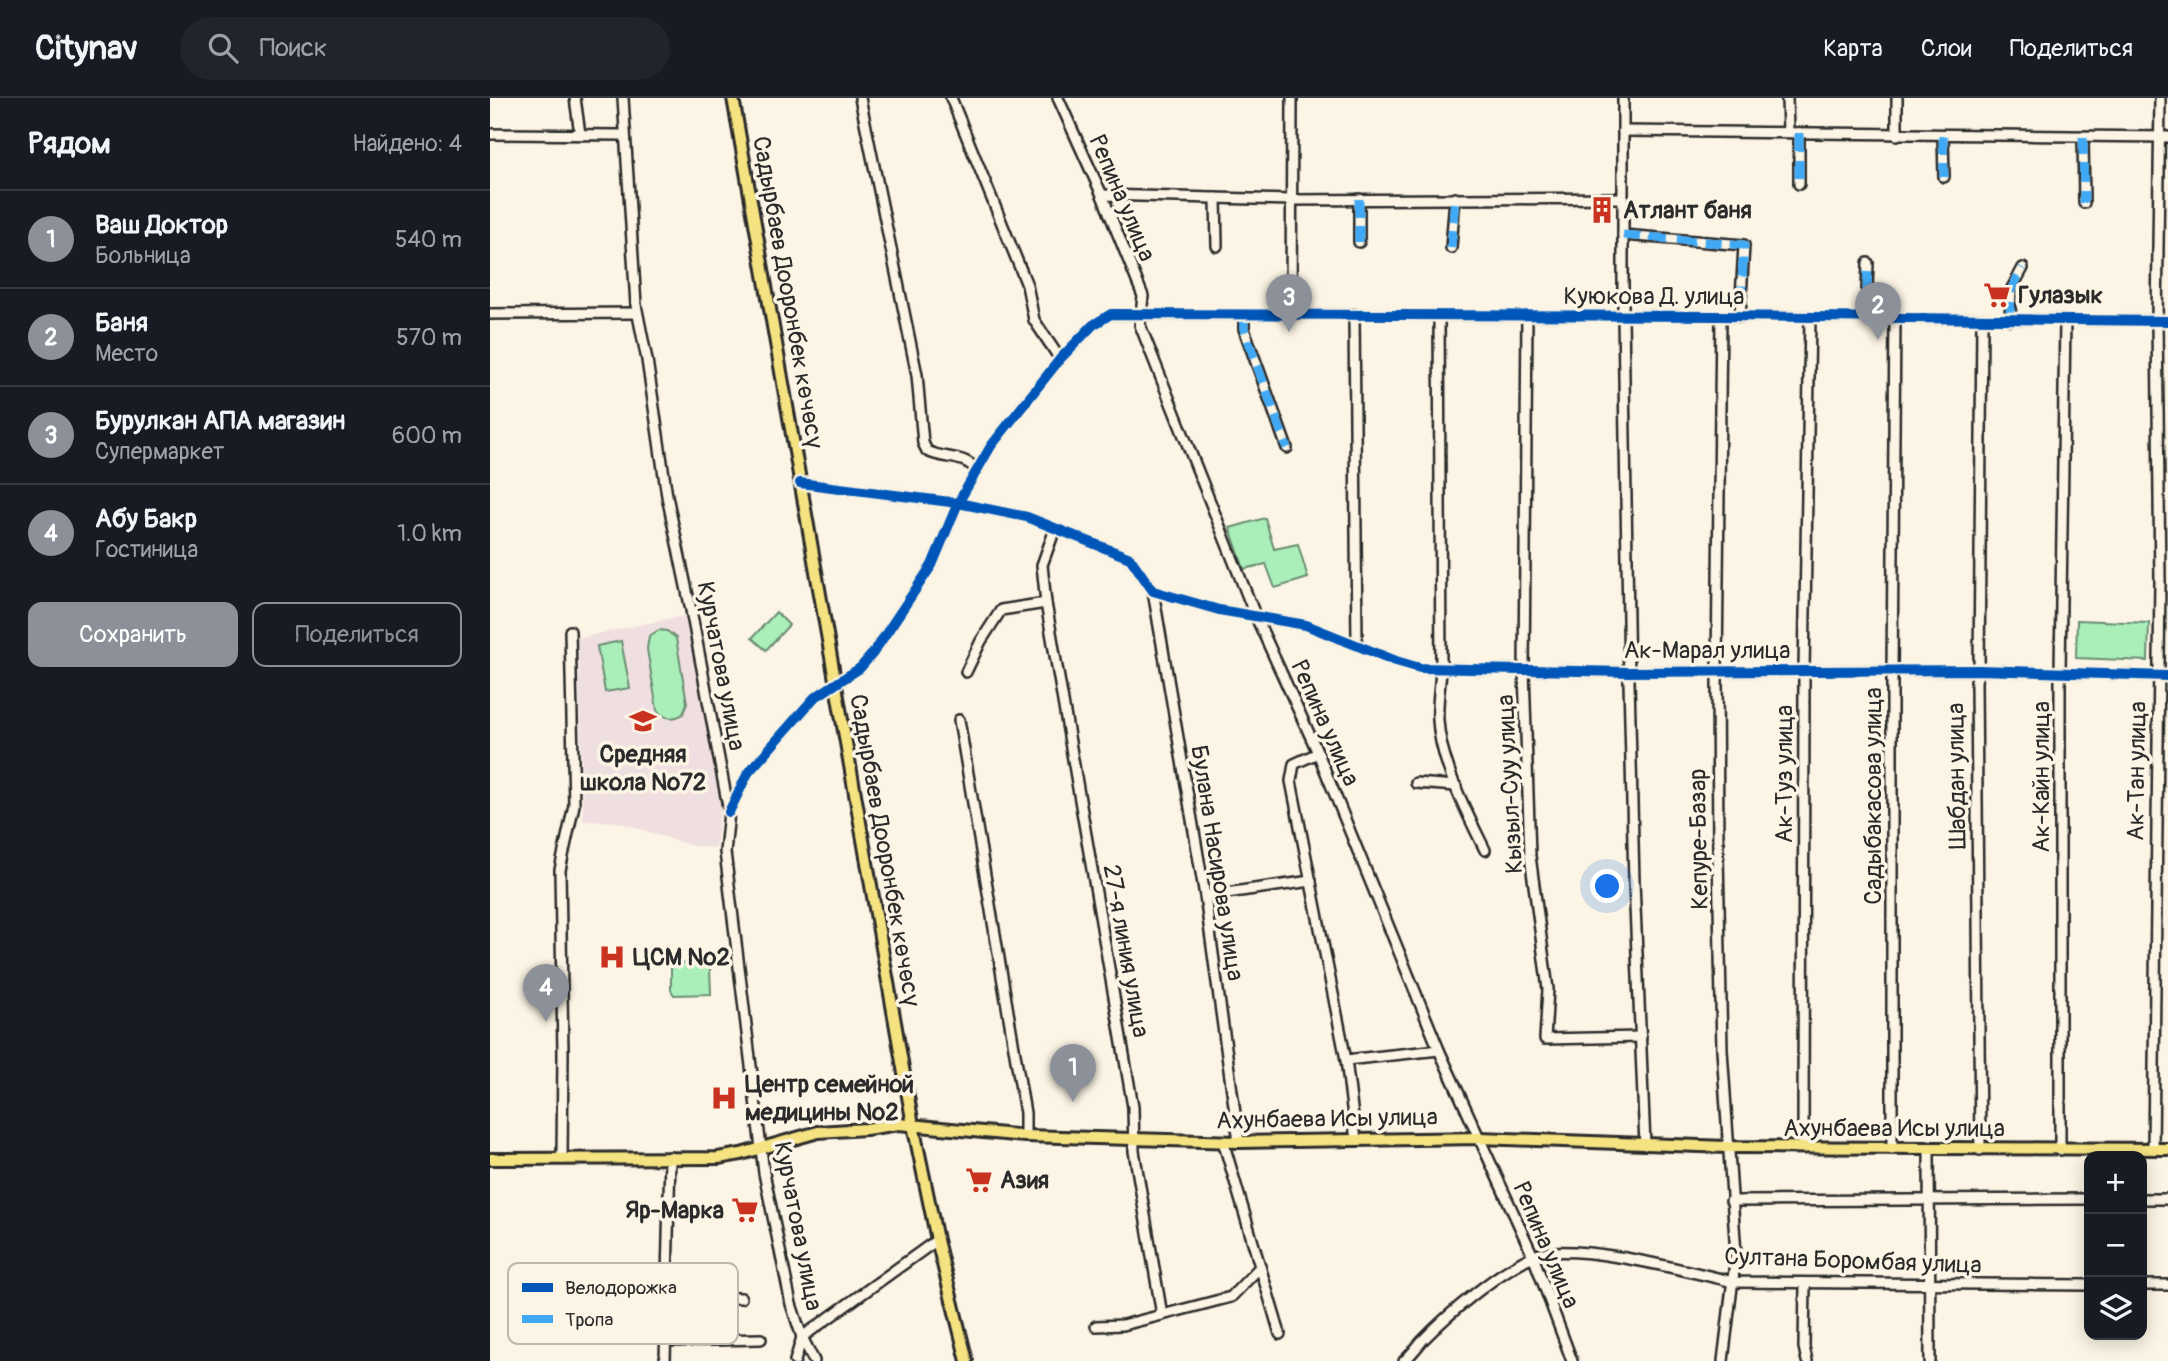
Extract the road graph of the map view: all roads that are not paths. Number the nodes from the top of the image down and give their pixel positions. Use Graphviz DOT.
graph roads {
  1 [pos="575,98"];
  2 [pos="623,98"];
  3 [pos="733,98"];
  4 [pos="860,98"];
  5 [pos="951,98"];
  6 [pos="1058,98"];
  7 [pos="1292,98"];
  8 [pos="1623,98"];
  9 [pos="1787,98"];
  10 [pos="1897,98"];
  11 [pos="2160,98"];
  12 [pos="1623,131"];
  13 [pos="1788,132"];
  14 [pos="1799,133"];
  15 [pos="490,134"];
  16 [pos="580,134"];
  17 [pos="624,135"];
  18 [pos="1897,135"];
  19 [pos="1943,135"];
  20 [pos="2083,137"];
  21 [pos="2164,137"];
  22 [pos="1944,177"];
  23 [pos="1799,184"];
  24 [pos="1102,195"];
  25 [pos="1216,198"];
  26 [pos="1359,198"];
  27 [pos="1455,198"];
  28 [pos="1623,198"];
  29 [pos="1291,200"];
  30 [pos="2084,204"];
  31 [pos="1623,235"];
  32 [pos="1359,242"];
  33 [pos="1217,246"];
  34 [pos="1451,248"];
  35 [pos="1868,263"];
  36 [pos="2023,268"];
  37 [pos="637,313"];
  38 [pos="490,314"];
  39 [pos="1140,314"];
  40 [pos="1244,314"];
  41 [pos="1291,314"];
  42 [pos="1354,314"];
  43 [pos="1439,316"];
  44 [pos="1527,316"];
  45 [pos="1623,316"];
  46 [pos="1721,316"];
  47 [pos="1740,317"];
  48 [pos="1810,317"];
  49 [pos="1866,317"];
  50 [pos="1895,317"];
  51 [pos="1982,320"];
  52 [pos="2010,320"];
  53 [pos="2065,320"];
  54 [pos="2157,321"];
  55 [pos="2168,321"];
  56 [pos="1060,359"];
  57 [pos="1287,448"];
  58 [pos="976,470"];
  59 [pos="800,483"];
  60 [pos="958,503"];
  61 [pos="1055,529"];
  62 [pos="1153,591"];
  63 [pos="1046,603"];
  64 [pos="1255,615"];
  65 [pos="570,631"];
  66 [pos="1357,644"];
  67 [pos="1441,670"];
  68 [pos="1979,670"];
  69 [pos="1524,671"];
  70 [pos="1717,671"];
  71 [pos="1804,671"];
  72 [pos="966,672"];
  73 [pos="1629,672"];
  74 [pos="1892,672"];
  75 [pos="2060,672"];
  76 [pos="2168,676"];
  77 [pos="2157,677"];
  78 [pos="834,686"];
  79 [pos="959,720"];
  80 [pos="1318,753"];
  81 [pos="1416,783"];
  82 [pos="1456,786"];
  83 [pos="729,812"];
  84 [pos="1485,850"];
  85 [pos="1311,881"];
  86 [pos="1205,896"];
  87 [pos="1641,1037"];
  88 [pos="1439,1050"];
  89 [pos="1346,1060"];
  90 [pos="913,1125"];
  91 [pos="1025,1136"];
  92 [pos="1480,1138"];
  93 [pos="1134,1139"];
  94 [pos="1356,1140"];
  95 [pos="1223,1142"];
  96 [pos="1240,1142"];
  97 [pos="1645,1145"];
  98 [pos="761,1147"];
  99 [pos="1727,1147"];
  100 [pos="1802,1148"];
  101 [pos="1892,1149"];
  102 [pos="1930,1149"];
  103 [pos="2153,1149"];
  104 [pos="2168,1149"];
  105 [pos="1980,1150"];
  106 [pos="2060,1150"];
  107 [pos="670,1157"];
  108 [pos="490,1159"];
  109 [pos="562,1159"];
  110 [pos="2084,1199"];
  111 [pos="2147,1199"];
  112 [pos="2168,1199"];
  113 [pos="1930,1200"];
  114 [pos="1731,1201"];
  115 [pos="937,1240"];
  116 [pos="1533,1256"];
  117 [pos="667,1263"];
  118 [pos="1260,1267"];
  119 [pos="1734,1282"];
  120 [pos="1805,1284"];
  121 [pos="1931,1284"];
  122 [pos="2084,1285"];
  123 [pos="2147,1285"];
  124 [pos="2168,1285"];
  125 [pos="738,1298"];
  126 [pos="741,1298"];
  127 [pos="1162,1315"];
  128 [pos="1097,1325"];
  129 [pos="1280,1334"];
  130 [pos="802,1337"];
  131 [pos="738,1339"];
  132 [pos="761,1339"];
  133 [pos="1414,1357"];
  134 [pos="795,1361"];
  135 [pos="814,1361"];
  136 [pos="967,1361"];
  137 [pos="1404,1361"];
  138 [pos="1572,1361"];
  139 [pos="1723,1361"];
  140 [pos="1807,1361"];
  141 [pos="1930,1361"];
  1 -- 16 [label="street"];
  2 -- 17 [label="street, Курчатова улица"];
  3 -- 59 [label="main road, Садырбаев Дооронбек көчөсү"];
  4 -- 58 [label="street"];
  5 -- 56 [label="street"];
  6 -- 24 [label="street, Репина улица"];
  7 -- 29 [label="street"];
  8 -- 12 [label="street"];
  9 -- 13 [label="street"];
  10 -- 18 [label="street"];
  11 -- 21 [label="street, Ак-Тан улица"];
  12 -- 13 [label="street"];
  12 -- 28 [label="street"];
  13 -- 14 [label="street"];
  14 -- 18 [label="street"];
  14 -- 23 [label="street"];
  15 -- 16 [label="street"];
  16 -- 17 [label="street"];
  17 -- 37 [label="street, Курчатова улица"];
  18 -- 19 [label="street"];
  19 -- 20 [label="street"];
  19 -- 22 [label="street"];
  20 -- 21 [label="street"];
  20 -- 30 [label="street"];
  21 -- 54 [label="street, Ак-Тан улица"];
  24 -- 25 [label="street"];
  24 -- 39 [label="street, Репина улица"];
  25 -- 29 [label="street"];
  25 -- 33 [label="street"];
  26 -- 27 [label="street"];
  26 -- 29 [label="street"];
  26 -- 32 [label="street"];
  27 -- 28 [label="street"];
  27 -- 34 [label="street"];
  28 -- 31 [label="street"];
  29 -- 41 [label="street"];
  31 -- 45 [label="street"];
  31 -- 47 [label="street"];
  35 -- 49 [label="street"];
  36 -- 52 [label="street"];
  37 -- 38 [label="street"];
  37 -- 83 [label="street, Курчатова улица"];
  39 -- 40 [label="street, Куюкова Д. улица"];
  39 -- 56 [label="street, Куюкова Д. улица"];
  39 -- 64 [label="street, Репина улица"];
  40 -- 41 [label="street, Куюкова Д. улица"];
  40 -- 57 [label="street"];
  41 -- 42 [label="street, Куюкова Д. улица"];
  42 -- 43 [label="street, Куюкова Д. улица"];
  42 -- 66 [label="street"];
  43 -- 44 [label="street, Куюкова Д. улица"];
  43 -- 67 [label="street"];
  44 -- 45 [label="street, Куюкова Д. улица"];
  44 -- 69 [label="street, Кызыл-Суу улица"];
  45 -- 46 [label="street, Куюкова Д. улица"];
  45 -- 73 [label="street"];
  46 -- 47 [label="street, Куюкова Д. улица"];
  46 -- 70 [label="street, Кепуре-Базар"];
  47 -- 48 [label="street, Куюкова Д. улица"];
  48 -- 49 [label="street, Куюкова Д. улица"];
  48 -- 71 [label="street, Ак-Туз улица"];
  49 -- 50 [label="street, Куюкова Д. улица"];
  50 -- 51 [label="street, Куюкова Д. улица"];
  50 -- 74 [label="street, Садыбакасова улица"];
  51 -- 52 [label="street, Куюкова Д. улица"];
  51 -- 68 [label="street, Шабдан улица"];
  52 -- 53 [label="street, Куюкова Д. улица"];
  53 -- 54 [label="street, Куюкова Д. улица"];
  53 -- 75 [label="street, Ак-Кайн улица"];
  54 -- 55 [label="street, Куюкова Д. улица"];
  54 -- 77 [label="street, Ак-Тан улица"];
  56 -- 58 [label="street, Куюкова Д. улица"];
  58 -- 60 [label="street, Куюкова Д. улица"];
  59 -- 60 [label="street"];
  59 -- 78 [label="main road, Садырбаев Дооронбек көчөсү"];
  60 -- 61 [label="street"];
  60 -- 78 [label="street, Куюкова Д. улица"];
  61 -- 62 [label="street"];
  61 -- 63 [label="street, 27-я линия улица"];
  62 -- 64 [label="street, Ак-Марал улица"];
  62 -- 86 [label="street, Булана Насирова улица"];
  63 -- 72 [label="street"];
  63 -- 93 [label="street, 27-я линия улица"];
  64 -- 66 [label="street, Ак-Марал улица"];
  64 -- 80 [label="street, Репина улица"];
  65 -- 109 [label="street"];
  66 -- 67 [label="street, Ак-Марал улица"];
  67 -- 69 [label="street, Ак-Марал улица"];
  67 -- 82 [label="street"];
  68 -- 74 [label="street, Ак-Марал улица"];
  68 -- 75 [label="street, Ак-Марал улица"];
  68 -- 105 [label="street, Шабдан улица"];
  69 -- 73 [label="street, Ак-Марал улица"];
  69 -- 87 [label="street, Кызыл-Суу улица"];
  70 -- 71 [label="street, Ак-Марал улица"];
  70 -- 73 [label="street, Ак-Марал улица"];
  70 -- 99 [label="street, Кепуре-Базар"];
  71 -- 74 [label="street, Ак-Марал улица"];
  71 -- 100 [label="street, Ак-Туз улица"];
  73 -- 87 [label="street"];
  74 -- 101 [label="street, Садыбакасова улица"];
  75 -- 77 [label="street, Ак-Марал улица"];
  75 -- 106 [label="street, Ак-Кайн улица"];
  76 -- 77 [label="street, Ак-Марал улица"];
  77 -- 103 [label="street, Ак-Тан улица"];
  78 -- 83 [label="street, Куюкова Д. улица"];
  78 -- 90 [label="main road, Садырбаев Дооронбек көчөсү"];
  79 -- 91 [label="street"];
  80 -- 85 [label="street"];
  80 -- 88 [label="street, Репина улица"];
  81 -- 82 [label="street"];
  82 -- 84 [label="street"];
  83 -- 98 [label="street, Курчатова улица"];
  85 -- 86 [label="street"];
  85 -- 89 [label="street"];
  86 -- 96 [label="street, Булана Насирова улица"];
  87 -- 97 [label="street"];
  88 -- 89 [label="street"];
  88 -- 92 [label="street, Репина улица"];
  89 -- 94 [label="street"];
  90 -- 91 [label="main road, Ахунбаева Исы улица"];
  90 -- 98 [label="main road, Ахунбаева Исы улица"];
  90 -- 115 [label="main road, Садырбаев Дооронбек көчөсү"];
  91 -- 93 [label="main road, Ахунбаева Исы улица"];
  92 -- 94 [label="main road, Ахунбаева Исы улица"];
  92 -- 97 [label="main road, Ахунбаева Исы улица"];
  92 -- 116 [label="street, Репина улица"];
  93 -- 95 [label="main road, Ахунбаева Исы улица"];
  93 -- 127 [label="street, 27-я линия улица"];
  94 -- 96 [label="main road, Ахунбаева Исы улица"];
  95 -- 96 [label="main road, Ахунбаева Исы улица"];
  95 -- 118 [label="street"];
  97 -- 99 [label="main road, Ахунбаева Исы улица"];
  98 -- 107 [label="main road, Ахунбаева Исы улица"];
  98 -- 130 [label="street, Курчатова улица"];
  99 -- 100 [label="main road, Ахунбаева Исы улица"];
  99 -- 114 [label="street, Кепуре-Базар"];
  100 -- 101 [label="main road, Ахунбаева Исы улица"];
  101 -- 102 [label="main road, Ахунбаева Исы улица"];
  102 -- 105 [label="main road, Ахунбаева Исы улица"];
  102 -- 113 [label="street"];
  103 -- 104 [label="main road, Ахунбаева Исы улица"];
  103 -- 106 [label="main road, Ахунбаева Исы улица"];
  105 -- 106 [label="main road, Ахунбаева Исы улица"];
  107 -- 109 [label="main road, Ахунбаева Исы улица"];
  107 -- 117 [label="street"];
  108 -- 109 [label="main road, Ахунбаева Исы улица"];
  110 -- 113 [label="street"];
  111 -- 112 [label="street"];
  113 -- 114 [label="street"];
  113 -- 121 [label="street"];
  114 -- 119 [label="street, Кепуре-Базар"];
  115 -- 130 [label="street"];
  115 -- 136 [label="main road, Садырбаев Дооронбек көчөсү"];
  116 -- 119 [label="street, Султана Боромбая улица"];
  116 -- 133 [label="street, Султана Боромбая улица"];
  116 -- 138 [label="street, Репина улица"];
  118 -- 127 [label="street"];
  118 -- 129 [label="street"];
  119 -- 120 [label="street, Султана Боромбая улица"];
  119 -- 139 [label="street, Кепуре-Базар"];
  120 -- 121 [label="street, Султана Боромбая улица"];
  120 -- 140 [label="street"];
  121 -- 122 [label="street, Султана Боромбая улица"];
  121 -- 141 [label="street"];
  123 -- 124 [label="street"];
  125 -- 126 [label="street"];
  127 -- 128 [label="street"];
  130 -- 134 [label="street"];
  130 -- 135 [label="street, Курчатова улица"];
  131 -- 132 [label="street"];
  133 -- 137 [label="street, Султана Боромбая улица"];
}
